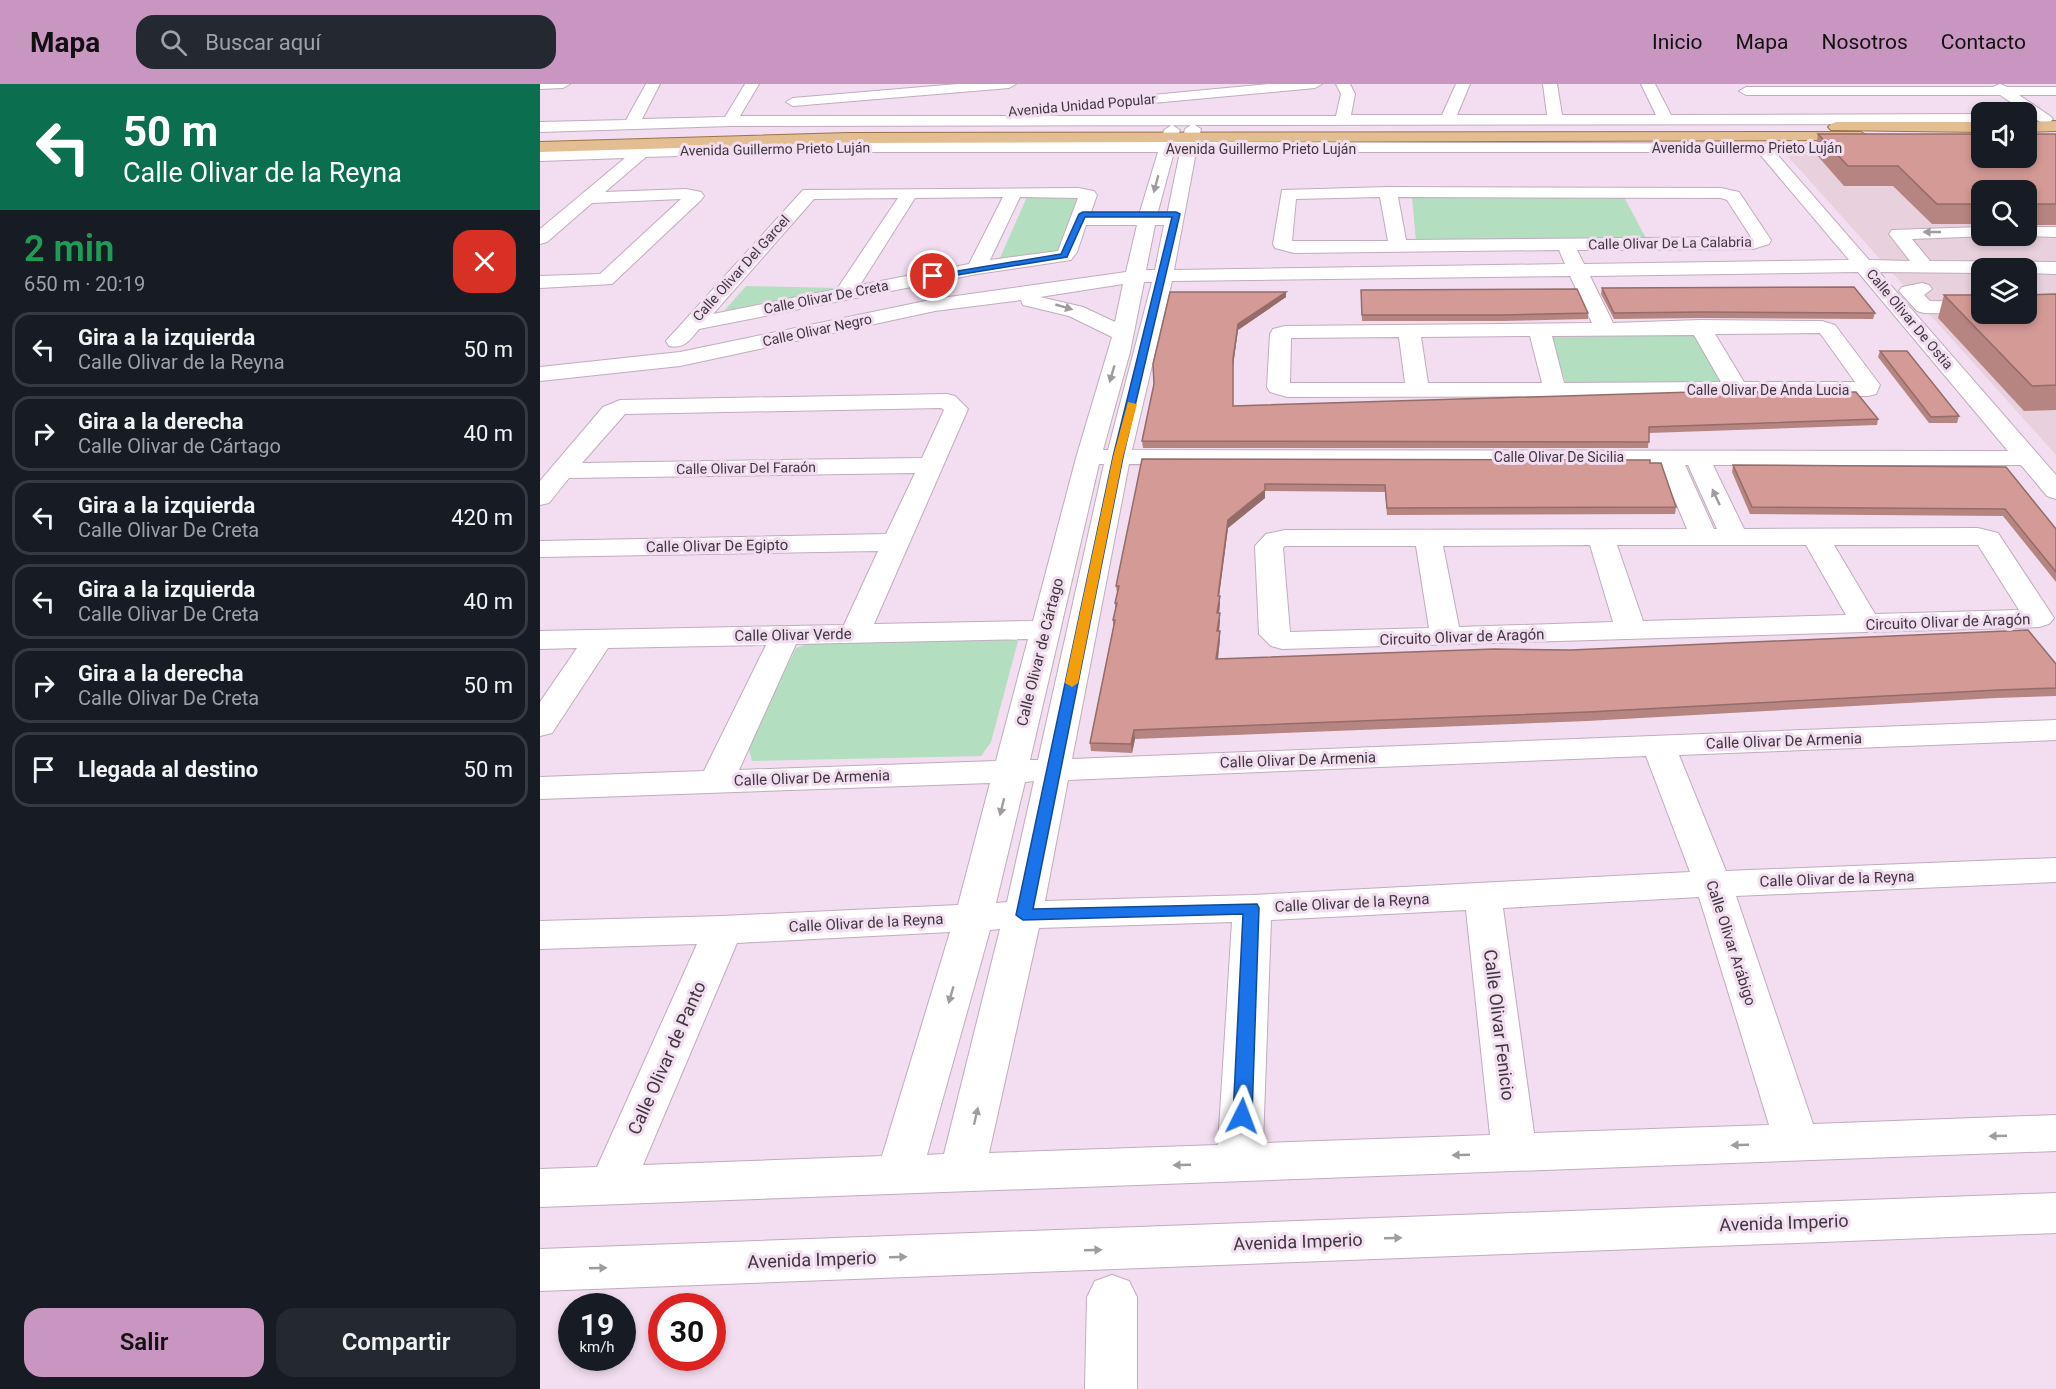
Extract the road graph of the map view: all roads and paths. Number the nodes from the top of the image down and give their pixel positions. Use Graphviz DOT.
graph roads {
  1 [pos="563,84"];
  2 [pos="653,84"];
  3 [pos="752,84"];
  4 [pos="1009,84"];
  5 [pos="1315,84"];
  6 [pos="1343,84"];
  7 [pos="1463,84"];
  8 [pos="1550,84"];
  9 [pos="1648,84"];
  10 [pos="540,85"];
  11 [pos="930,87"];
  12 [pos="1743,87"];
  13 [pos="1998,87"];
  14 [pos="1262,89"];
  15 [pos="2056,91"];
  16 [pos="644,100"];
  17 [pos="776,103"];
  18 [pos="1110,103"];
  19 [pos="1087,105"];
  20 [pos="589,110"];
  21 [pos="614,112"];
  22 [pos="1555,119"];
  23 [pos="1665,119"];
  24 [pos="1771,119"];
  25 [pos="1795,119"];
  26 [pos="1971,119"];
  27 [pos="923,120"];
  28 [pos="1242,120"];
  29 [pos="1342,120"];
  30 [pos="1448,120"];
  31 [pos="2037,120"];
  32 [pos="730,121"];
  33 [pos="2052,122"];
  34 [pos="632,123"];
  35 [pos="2037,124"];
  36 [pos="565,126"];
  37 [pos="540,127"];
  38 [pos="1637,127"];
  39 [pos="1971,127"];
  40 [pos="1031,128"];
  41 [pos="540,135"];
  42 [pos="1971,137"];
  43 [pos="2037,137"];
  44 [pos="2056,137"];
  45 [pos="1181,138"];
  46 [pos="797,139"];
  47 [pos="1878,147"];
  48 [pos="540,148"];
  49 [pos="991,148"];
  50 [pos="1763,148"];
  51 [pos="642,152"];
  52 [pos="540,156"];
  53 [pos="1792,158"];
  54 [pos="1014,192"];
  55 [pos="1388,192"];
  56 [pos="910,193"];
  57 [pos="1626,193"];
  58 [pos="589,198"];
  59 [pos="1081,217"];
  60 [pos="1161,217"];
  61 [pos="1971,232"];
  62 [pos="2037,232"];
  63 [pos="2056,232"];
  64 [pos="540,238"];
  65 [pos="1653,243"];
  66 [pos="1555,244"];
  67 [pos="1398,245"];
  68 [pos="1906,246"];
  69 [pos="2056,246"];
  70 [pos="1879,262"];
  71 [pos="1925,267"];
  72 [pos="977,268"];
  73 [pos="2056,268"];
  74 [pos="1571,276"];
  75 [pos="1148,281"];
  76 [pos="540,282"];
  77 [pos="1971,289"];
  78 [pos="844,294"];
  79 [pos="986,298"];
  80 [pos="1971,308"];
  81 [pos="692,324"];
  82 [pos="1700,326"];
  83 [pos="1595,327"];
  84 [pos="1539,328"];
  85 [pos="1409,330"];
  86 [pos="1121,333"];
  87 [pos="677,341"];
  88 [pos="540,374"];
  89 [pos="1737,390"];
  90 [pos="1418,391"];
  91 [pos="1555,391"];
  92 [pos="1118,457"];
  93 [pos="1669,457"];
  94 [pos="1088,458"];
  95 [pos="1697,458"];
  96 [pos="2029,459"];
  97 [pos="929,465"];
  98 [pos="562,471"];
  99 [pos="2056,490"];
  100 [pos="540,497"];
  101 [pos="1704,536"];
  102 [pos="1734,536"];
  103 [pos="1815,536"];
  104 [pos="1428,537"];
  105 [pos="1601,537"];
  106 [pos="894,542"];
  107 [pos="540,549"];
  108 [pos="1866,624"];
  109 [pos="1046,630"];
  110 [pos="1631,631"];
  111 [pos="855,633"];
  112 [pos="786,634"];
  113 [pos="1446,637"];
  114 [pos="599,639"];
  115 [pos="540,640"];
  116 [pos="540,726"];
  117 [pos="2056,730"];
  118 [pos="1659,746"];
  119 [pos="1054,770"];
  120 [pos="1011,772"];
  121 [pos="717,781"];
  122 [pos="540,788"];
  123 [pos="2056,870"];
  124 [pos="1713,884"];
  125 [pos="1483,896"];
  126 [pos="1252,908"];
  127 [pos="1023,915"];
  128 [pos="974,917"];
  129 [pos="723,930"];
  130 [pos="540,935"];
  131 [pos="2056,1133"];
  132 [pos="1797,1143"];
  133 [pos="1514,1153"];
  134 [pos="1240,1163"];
  135 [pos="962,1173"];
  136 [pos="899,1175"];
  137 [pos="612,1185"];
  138 [pos="540,1188"];
  139 [pos="2056,1213"];
  140 [pos="540,1270"];
  141 [pos="1112,1297"];
  142 [pos="1111,1389"];
  1 -- 10 [label="street"];
  2 -- 16 [label="street"];
  3 -- 32 [label="street"];
  4 -- 11 [label="street"];
  5 -- 14 [label="street, Avenida Unidad Popular"];
  6 -- 29 [label="street"];
  7 -- 30 [label="street"];
  8 -- 22 [label="street"];
  9 -- 23 [label="street"];
  11 -- 17 [label="street"];
  11 -- 27 [label="street"];
  12 -- 13 [label="street"];
  12 -- 24 [label="street"];
  13 -- 15 [label="street"];
  13 -- 33 [label="street"];
  14 -- 18 [label="street, Avenida Unidad Popular"];
  14 -- 28 [label="street"];
  16 -- 21 [label="street"];
  16 -- 34 [label="street"];
  19 -- 27 [label="street, Avenida Unidad Popular"];
  20 -- 36 [label="street"];
  21 -- 34 [label="street, Avenida Guillermo Prieto Luján"];
  21 -- 36 [label="street, Avenida Guillermo Prieto Luján"];
  22 -- 23 [label="street, Avenida Guillermo Prieto Luján"];
  22 -- 30 [label="street, Avenida Guillermo Prieto Luján"];
  23 -- 24 [label="street, Avenida Guillermo Prieto Luján"];
  24 -- 25 [label="street, Avenida Guillermo Prieto Luján"];
  25 -- 26 [label="street, Avenida Guillermo Prieto Luján"];
  25 -- 38 [label="main road"];
  27 -- 28 [label="street, Avenida Guillermo Prieto Luján"];
  27 -- 32 [label="street, Avenida Guillermo Prieto Luján"];
  27 -- 40 [label="main road"];
  28 -- 29 [label="street, Avenida Guillermo Prieto Luján"];
  29 -- 30 [label="street, Avenida Guillermo Prieto Luján"];
  31 -- 33 [label="street"];
  32 -- 34 [label="street, Avenida Guillermo Prieto Luján"];
  33 -- 35 [label="main road"];
  36 -- 37 [label="street, Avenida Guillermo Prieto Luján"];
  38 -- 39 [label="main road, Avenida Guillermo Prieto Luján"];
  38 -- 45 [label="main road, Avenida Guillermo Prieto Luján"];
  40 -- 41 [label="main road, Avenida Guillermo Prieto Luján"];
  40 -- 45 [label="main road, Avenida Guillermo Prieto Luján"];
  42 -- 45 [label="main road, Avenida Guillermo Prieto Luján"];
  43 -- 44 [label="main road"];
  45 -- 46 [label="main road, Avenida Guillermo Prieto Luján"];
  45 -- 49 [label="street, Avenida Guillermo Prieto Luján"];
  45 -- 50 [label="street, Avenida Guillermo Prieto Luján"];
  45 -- 60 [label="street, Calle Olivar de Cártago"];
  46 -- 48 [label="main road, Avenida Guillermo Prieto Luján"];
  46 -- 49 [label="main road"];
  47 -- 50 [label="street, Avenida Guillermo Prieto Luján"];
  49 -- 51 [label="street, Avenida Guillermo Prieto Luján"];
  50 -- 70 [label="street, Calle Olivar De Ostia"];
  51 -- 52 [label="street, Avenida Guillermo Prieto Luján"];
  51 -- 58 [label="street"];
  53 -- 70 [label="street"];
  54 -- 56 [label="street"];
  54 -- 59 [label="street"];
  54 -- 72 [label="street"];
  55 -- 57 [label="street, Calle Olivar De La Calabria"];
  55 -- 67 [label="street"];
  55 -- 67 [label="street, Calle Olivar De La Calabria"];
  56 -- 78 [label="street"];
  56 -- 81 [label="street, Calle Olivar Del Garcel"];
  57 -- 65 [label="street"];
  57 -- 65 [label="street, Calle Olivar De La Calabria"];
  58 -- 64 [label="street"];
  58 -- 76 [label="street"];
  59 -- 60 [label="street"];
  59 -- 72 [label="street, Calle Olivar De Creta"];
  60 -- 75 [label="street, Calle Olivar de Cártago"];
  61 -- 68 [label="street, one-way"];
  62 -- 63 [label="street"];
  65 -- 66 [label="street, Calle Olivar De La Calabria"];
  66 -- 67 [label="street, Calle Olivar De La Calabria"];
  66 -- 74 [label="street"];
  68 -- 69 [label="street"];
  68 -- 71 [label="street"];
  70 -- 71 [label="street, Calle Olivar Negro"];
  70 -- 74 [label="street, Calle Olivar Negro"];
  70 -- 96 [label="street, Calle Olivar De Ostia"];
  71 -- 73 [label="street, Calle Olivar Negro"];
  72 -- 78 [label="street, Calle Olivar De Creta"];
  74 -- 75 [label="street, Calle Olivar Negro"];
  74 -- 83 [label="street"];
  75 -- 79 [label="street, Calle Olivar Negro"];
  75 -- 86 [label="street, Calle Olivar de Cártago"];
  75 -- 92 [label="street, Calle Olivar de Cártago"];
  77 -- 80 [label="street"];
  78 -- 81 [label="street, Calle Olivar De Creta"];
  79 -- 86 [label="street, one-way"];
  79 -- 88 [label="street, Calle Olivar Negro"];
  81 -- 87 [label="street, Calle Olivar Del Garcel"];
  82 -- 83 [label="street, Calle Olivar De Anda Lucia"];
  82 -- 89 [label="street"];
  82 -- 89 [label="street, Calle Olivar De Anda Lucia"];
  83 -- 84 [label="street, Calle Olivar De Anda Lucia"];
  84 -- 85 [label="street, Calle Olivar De Anda Lucia"];
  84 -- 91 [label="street"];
  85 -- 90 [label="street"];
  85 -- 90 [label="street, Calle Olivar De Anda Lucia"];
  86 -- 94 [label="street, Calle Olivar de Cártago, one-way"];
  89 -- 91 [label="street, Calle Olivar De Anda Lucia"];
  90 -- 91 [label="street, Calle Olivar De Anda Lucia"];
  92 -- 93 [label="street, Calle Olivar De Sicilia"];
  92 -- 94 [label="street, Calle Olivar De Sicilia"];
  92 -- 119 [label="street, Calle Olivar de Cártago"];
  93 -- 95 [label="street, Calle Olivar De Sicilia"];
  93 -- 101 [label="street"];
  94 -- 109 [label="street, Calle Olivar de Cártago"];
  95 -- 96 [label="street, Calle Olivar De Sicilia"];
  102 -- 95 [label="street, one-way"];
  96 -- 99 [label="street, Calle Olivar De Ostia"];
  97 -- 98 [label="street, Calle Olivar Del Faraón"];
  97 -- 98 [label="street"];
  97 -- 106 [label="street"];
  98 -- 100 [label="street"];
  101 -- 102 [label="street, Circuito Olivar de Aragón"];
  101 -- 105 [label="street, Circuito Olivar de Aragón"];
  102 -- 103 [label="street, Circuito Olivar de Aragón"];
  103 -- 108 [label="street"];
  103 -- 108 [label="street, Circuito Olivar de Aragón"];
  104 -- 105 [label="street, Circuito Olivar de Aragón"];
  104 -- 113 [label="street"];
  104 -- 113 [label="street, Circuito Olivar de Aragón"];
  105 -- 110 [label="street"];
  106 -- 107 [label="street, Calle Olivar De Egipto"];
  106 -- 111 [label="street"];
  108 -- 110 [label="street, Circuito Olivar de Aragón"];
  109 -- 111 [label="street, Calle Olivar Verde"];
  109 -- 120 [label="street, Calle Olivar de Cártago"];
  110 -- 113 [label="street, Circuito Olivar de Aragón"];
  111 -- 112 [label="street, Calle Olivar Verde"];
  112 -- 114 [label="street, Calle Olivar Verde"];
  112 -- 121 [label="street"];
  114 -- 115 [label="street, Calle Olivar Verde"];
  114 -- 116 [label="street"];
  117 -- 118 [label="street, Calle Olivar De Armenia"];
  118 -- 119 [label="street, Calle Olivar De Armenia"];
  118 -- 124 [label="street, Calle Olivar Arábigo"];
  119 -- 120 [label="street, Calle Olivar De Armenia"];
  119 -- 127 [label="street, Calle Olivar de Cártago"];
  120 -- 121 [label="street, Calle Olivar De Armenia"];
  120 -- 128 [label="street, Calle Olivar de Cártago, one-way"];
  121 -- 122 [label="street, Calle Olivar De Armenia"];
  123 -- 124 [label="street, Calle Olivar de la Reyna"];
  124 -- 125 [label="street, Calle Olivar de la Reyna"];
  124 -- 132 [label="street, Calle Olivar Arábigo"];
  125 -- 126 [label="street, Calle Olivar de la Reyna"];
  125 -- 133 [label="street, Calle Olivar Fenicio"];
  126 -- 127 [label="street, Calle Olivar de la Reyna"];
  126 -- 134 [label="street"];
  127 -- 128 [label="street, Calle Olivar de la Reyna"];
  135 -- 127 [label="street, Calle Olivar de Cártago, one-way"];
  128 -- 129 [label="street, Calle Olivar de la Reyna"];
  128 -- 136 [label="street, Calle Olivar de Cártago, one-way"];
  129 -- 130 [label="street, Calle Olivar de la Reyna"];
  129 -- 137 [label="street, Calle Olivar de Panto"];
  131 -- 132 [label="street, one-way"];
  132 -- 133 [label="street, one-way"];
  133 -- 134 [label="street, one-way"];
  134 -- 135 [label="street, one-way"];
  135 -- 136 [label="street"];
  136 -- 137 [label="street"];
  137 -- 138 [label="street"];
  140 -- 139 [label="street, Avenida Imperio, one-way"];
  141 -- 142 [label="street"];
}
